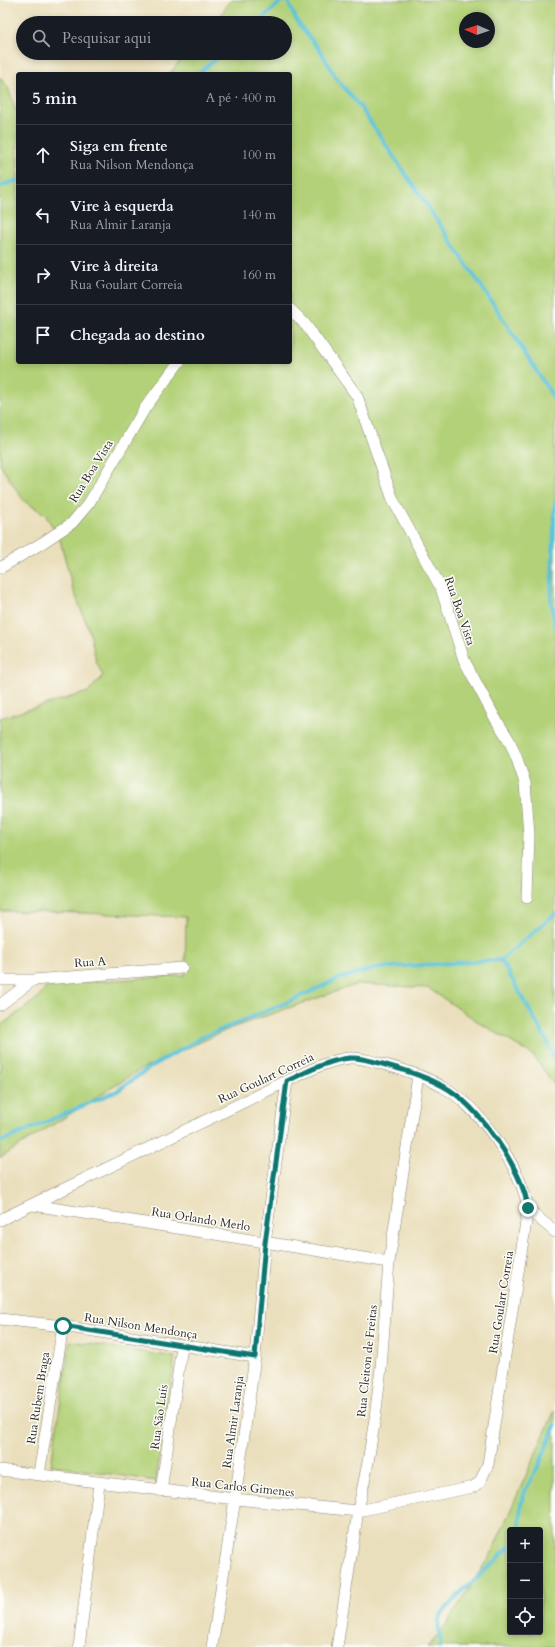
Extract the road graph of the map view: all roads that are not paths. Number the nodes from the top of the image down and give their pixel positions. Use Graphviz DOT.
graph roads {
  1 [pos="292,311"];
  2 [pos="178,364"];
  3 [pos="0,568"];
  4 [pos="527,898"];
  5 [pos="182,968"];
  6 [pos="0,980"];
  7 [pos="33,980"];
  8 [pos="0,1005"];
  9 [pos="418,1076"];
  10 [pos="287,1081"];
  11 [pos="33,1205"];
  12 [pos="528,1208"];
  13 [pos="0,1220"];
  14 [pos="555,1232"];
  15 [pos="265,1243"];
  16 [pos="389,1262"];
  17 [pos="0,1318"];
  18 [pos="63,1326"];
  19 [pos="182,1346"];
  20 [pos="255,1357"];
  21 [pos="0,1470"];
  22 [pos="39,1474"];
  23 [pos="480,1482"];
  24 [pos="99,1483"];
  25 [pos="161,1491"];
  26 [pos="235,1500"];
  27 [pos="358,1511"];
  28 [pos="79,1647"];
  29 [pos="212,1647"];
  30 [pos="337,1647"];
  1 -- 4 [label="street, Rua Boa Vista"];
  2 -- 3 [label="street, Rua Boa Vista"];
  5 -- 7 [label="street, Rua A"];
  6 -- 7 [label="street, Rua A"];
  7 -- 8 [label="street"];
  9 -- 10 [label="street, Rua Goulart Correia"];
  9 -- 12 [label="street, Rua Goulart Correia"];
  9 -- 16 [label="street, Rua Cleiton de Freitas"];
  10 -- 11 [label="street, Rua Goulart Correia"];
  10 -- 15 [label="street, Rua Almir Laranja"];
  11 -- 13 [label="street, Rua Goulart Correia"];
  11 -- 15 [label="street, Rua Orlando Merlo"];
  12 -- 14 [label="street"];
  12 -- 23 [label="street, Rua Goulart Correia"];
  15 -- 16 [label="street, Rua Orlando Merlo"];
  15 -- 20 [label="street, Rua Almir Laranja"];
  16 -- 27 [label="street, Rua Cleiton de Freitas"];
  17 -- 18 [label="street, Rua Nilson Mendonça"];
  18 -- 19 [label="street, Rua Nilson Mendonça"];
  18 -- 22 [label="street, Rua Rubem Braga"];
  19 -- 20 [label="street, Rua Nilson Mendonça"];
  19 -- 25 [label="street, Rua São Luís"];
  20 -- 26 [label="street, Rua Almir Laranja"];
  21 -- 22 [label="street, Rua Carlos Gimenes"];
  22 -- 24 [label="street, Rua Carlos Gimenes"];
  23 -- 27 [label="street, Rua Carlos Gimenes"];
  24 -- 25 [label="street, Rua Carlos Gimenes"];
  24 -- 28 [label="street"];
  25 -- 26 [label="street, Rua Carlos Gimenes"];
  26 -- 27 [label="street, Rua Carlos Gimenes"];
  26 -- 29 [label="street, Rua Almir Laranja"];
  27 -- 30 [label="street, Rua Cleiton de Freitas"];
}
